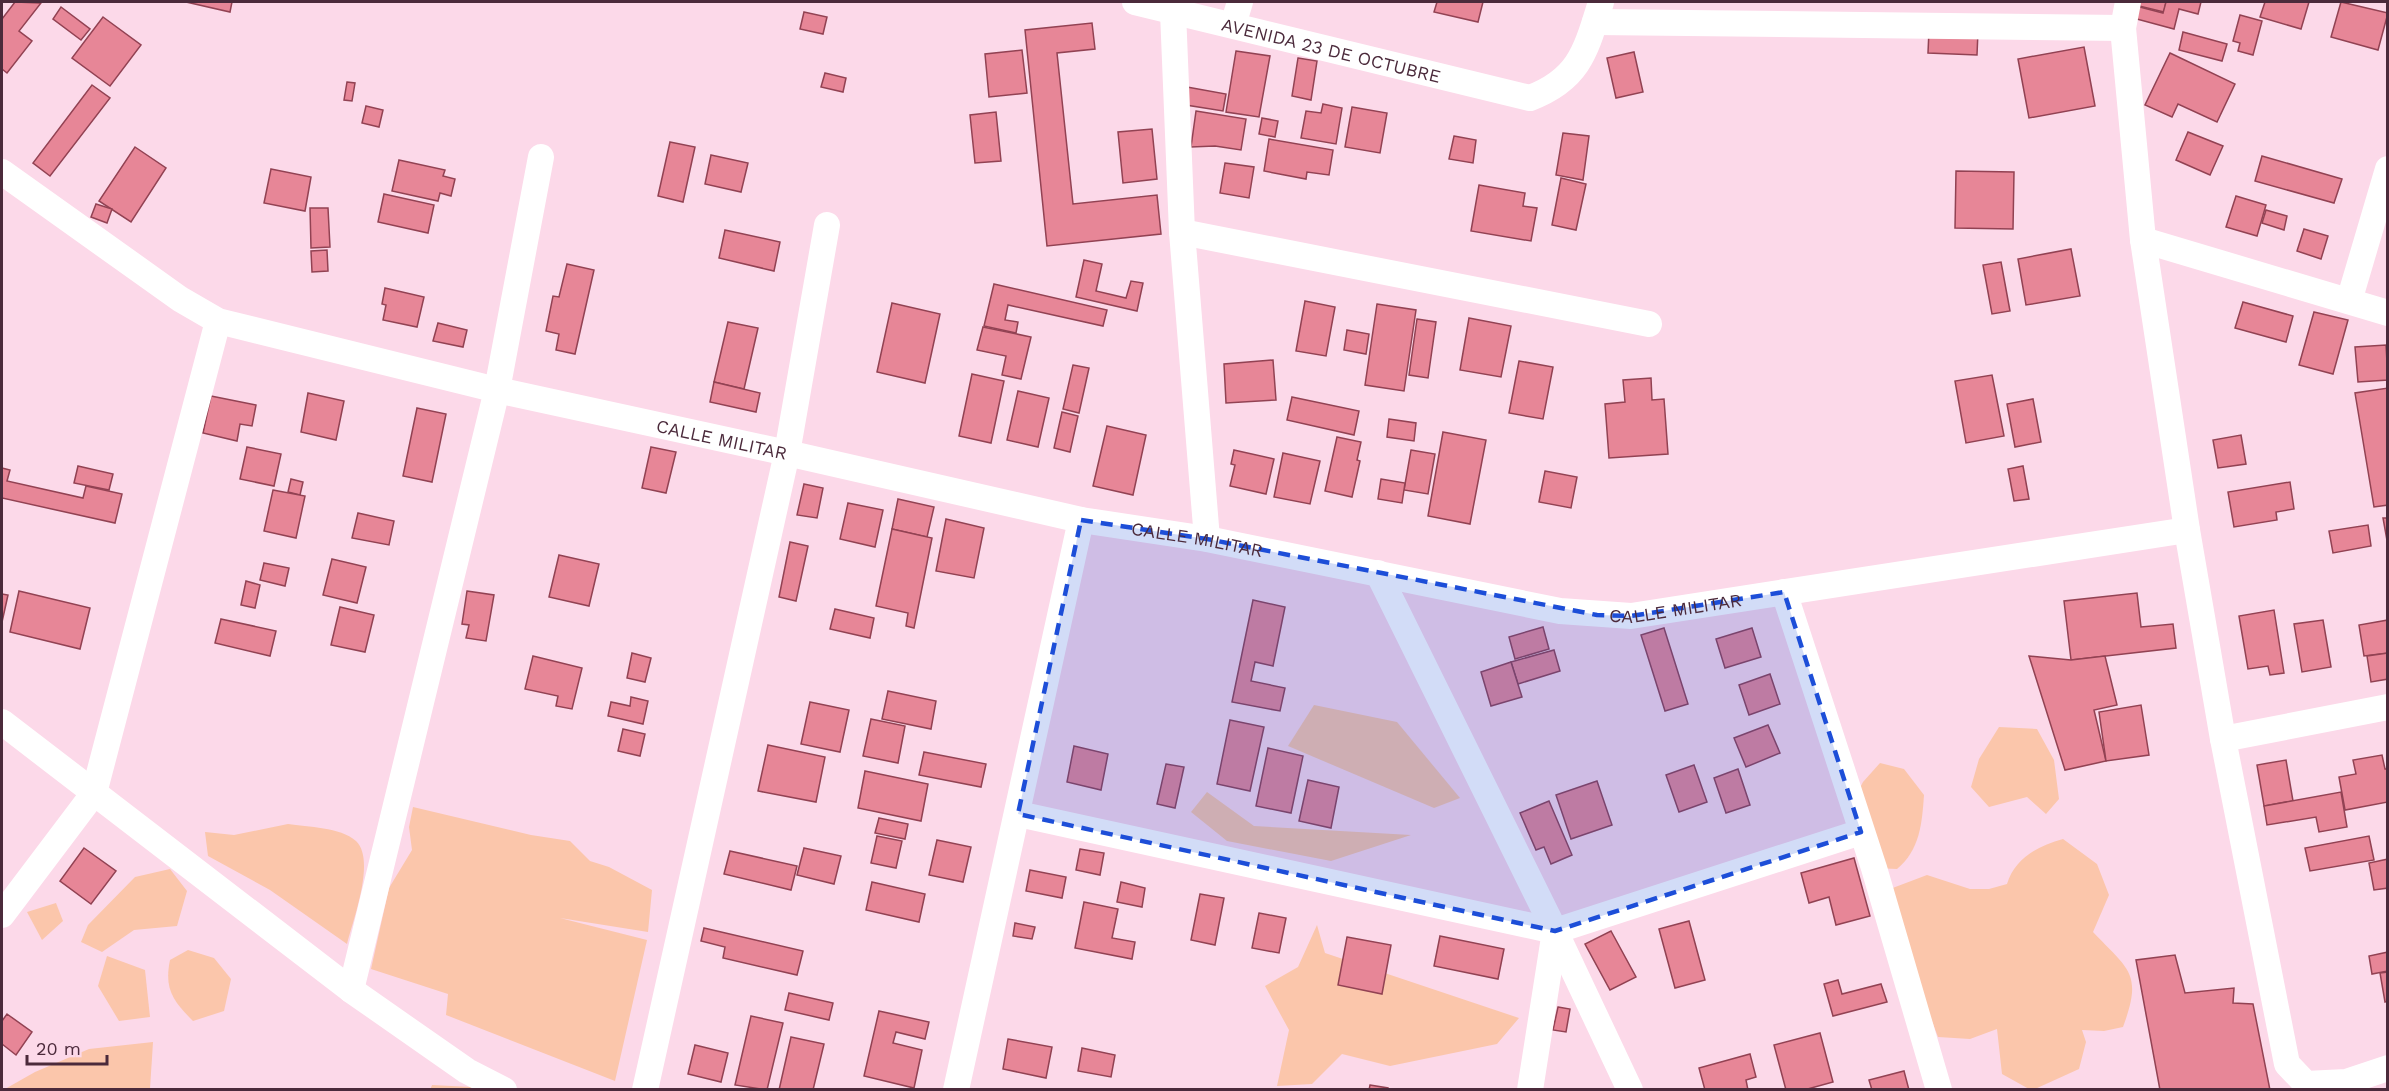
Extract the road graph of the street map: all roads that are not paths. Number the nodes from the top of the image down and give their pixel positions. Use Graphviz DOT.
graph roads {
  1 [pos="1135,2"];
  2 [pos="2128,2"];
  3 [pos="1173,12"];
  4 [pos="1598,12"];
  5 [pos="1236,13"];
  6 [pos="2123,28"];
  7 [pos="541,157"];
  8 [pos="2388,169"];
  9 [pos="2,172"];
  10 [pos="827,225"];
  11 [pos="1182,232"];
  12 [pos="2143,240"];
  13 [pos="2349,302"];
  14 [pos="2388,313"];
  15 [pos="218,321"];
  16 [pos="1649,324"];
  17 [pos="497,390"];
  18 [pos="787,453"];
  19 [pos="1081,520"];
  20 [pos="2187,530"];
  21 [pos="1208,539"];
  22 [pos="1378,573"];
  23 [pos="1784,592"];
  24 [pos="2388,707"];
  25 [pos="2,722"];
  26 [pos="2223,739"];
  27 [pos="94,793"];
  28 [pos="1018,814"];
  29 [pos="1861,832"];
  30 [pos="2,915"];
  31 [pos="1555,931"];
  32 [pos="351,990"];
  33 [pos="2388,1068"];
  34 [pos="504,1089"];
  35 [pos="645,1089"];
  36 [pos="956,1089"];
  37 [pos="1530,1089"];
  38 [pos="1630,1089"];
  39 [pos="1939,1089"];
  1 -- 3 [label="street, AVENIDA 23 DE OCTUBRE"];
  2 -- 6 [label="street"];
  3 -- 5 [label="street, AVENIDA 23 DE OCTUBRE"];
  3 -- 11 [label="street"];
  4 -- 5 [label="street, AVENIDA 23 DE OCTUBRE"];
  4 -- 6 [label="street"];
  6 -- 12 [label="street"];
  7 -- 17 [label="street"];
  8 -- 13 [label="street"];
  9 -- 15 [label="street, CALLE MILITAR"];
  10 -- 18 [label="street"];
  11 -- 16 [label="street"];
  11 -- 21 [label="street"];
  12 -- 13 [label="street"];
  12 -- 20 [label="street"];
  13 -- 14 [label="street"];
  15 -- 17 [label="street, CALLE MILITAR"];
  15 -- 27 [label="street"];
  17 -- 18 [label="street, CALLE MILITAR"];
  17 -- 32 [label="street"];
  18 -- 19 [label="street, CALLE MILITAR"];
  18 -- 35 [label="street"];
  19 -- 21 [label="street, CALLE MILITAR"];
  19 -- 28 [label="street"];
  20 -- 23 [label="street, CALLE MILITAR"];
  20 -- 26 [label="street"];
  21 -- 22 [label="street, CALLE MILITAR"];
  22 -- 23 [label="street, CALLE MILITAR"];
  22 -- 31 [label="street"];
  23 -- 29 [label="street"];
  24 -- 26 [label="street"];
  25 -- 27 [label="street"];
  26 -- 33 [label="street"];
  27 -- 30 [label="street"];
  27 -- 32 [label="street"];
  28 -- 31 [label="street"];
  28 -- 36 [label="street"];
  29 -- 31 [label="street"];
  29 -- 39 [label="street"];
  31 -- 37 [label="street"];
  31 -- 38 [label="street"];
  32 -- 34 [label="street"];
}
